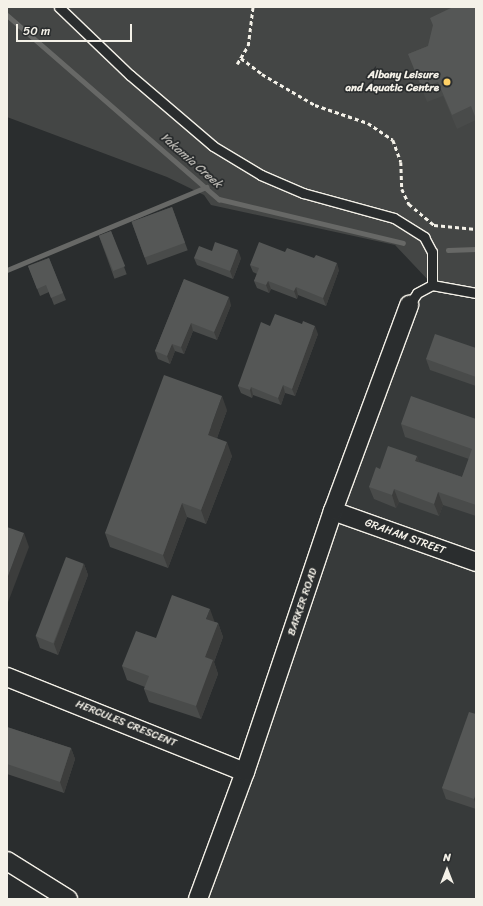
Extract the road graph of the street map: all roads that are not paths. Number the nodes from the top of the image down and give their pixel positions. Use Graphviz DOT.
graph roads {
  1 [pos="59,7"];
  2 [pos="432,285"];
  3 [pos="476,293"];
  4 [pos="409,305"];
  5 [pos="333,511"];
  6 [pos="476,562"];
  7 [pos="7,677"];
  8 [pos="245,772"];
  9 [pos="7,861"];
  10 [pos="68,899"];
  11 [pos="198,899"];
  1 -- 2 [label="lane"];
  2 -- 3 [label="lane"];
  2 -- 4 [label="lane"];
  4 -- 5 [label="street, BARKER ROAD"];
  5 -- 6 [label="street, GRAHAM STREET"];
  5 -- 8 [label="street, BARKER ROAD"];
  7 -- 8 [label="street, HERCULES CRESCENT"];
  8 -- 11 [label="street, BARKER ROAD"];
  9 -- 10 [label="street"];
}
